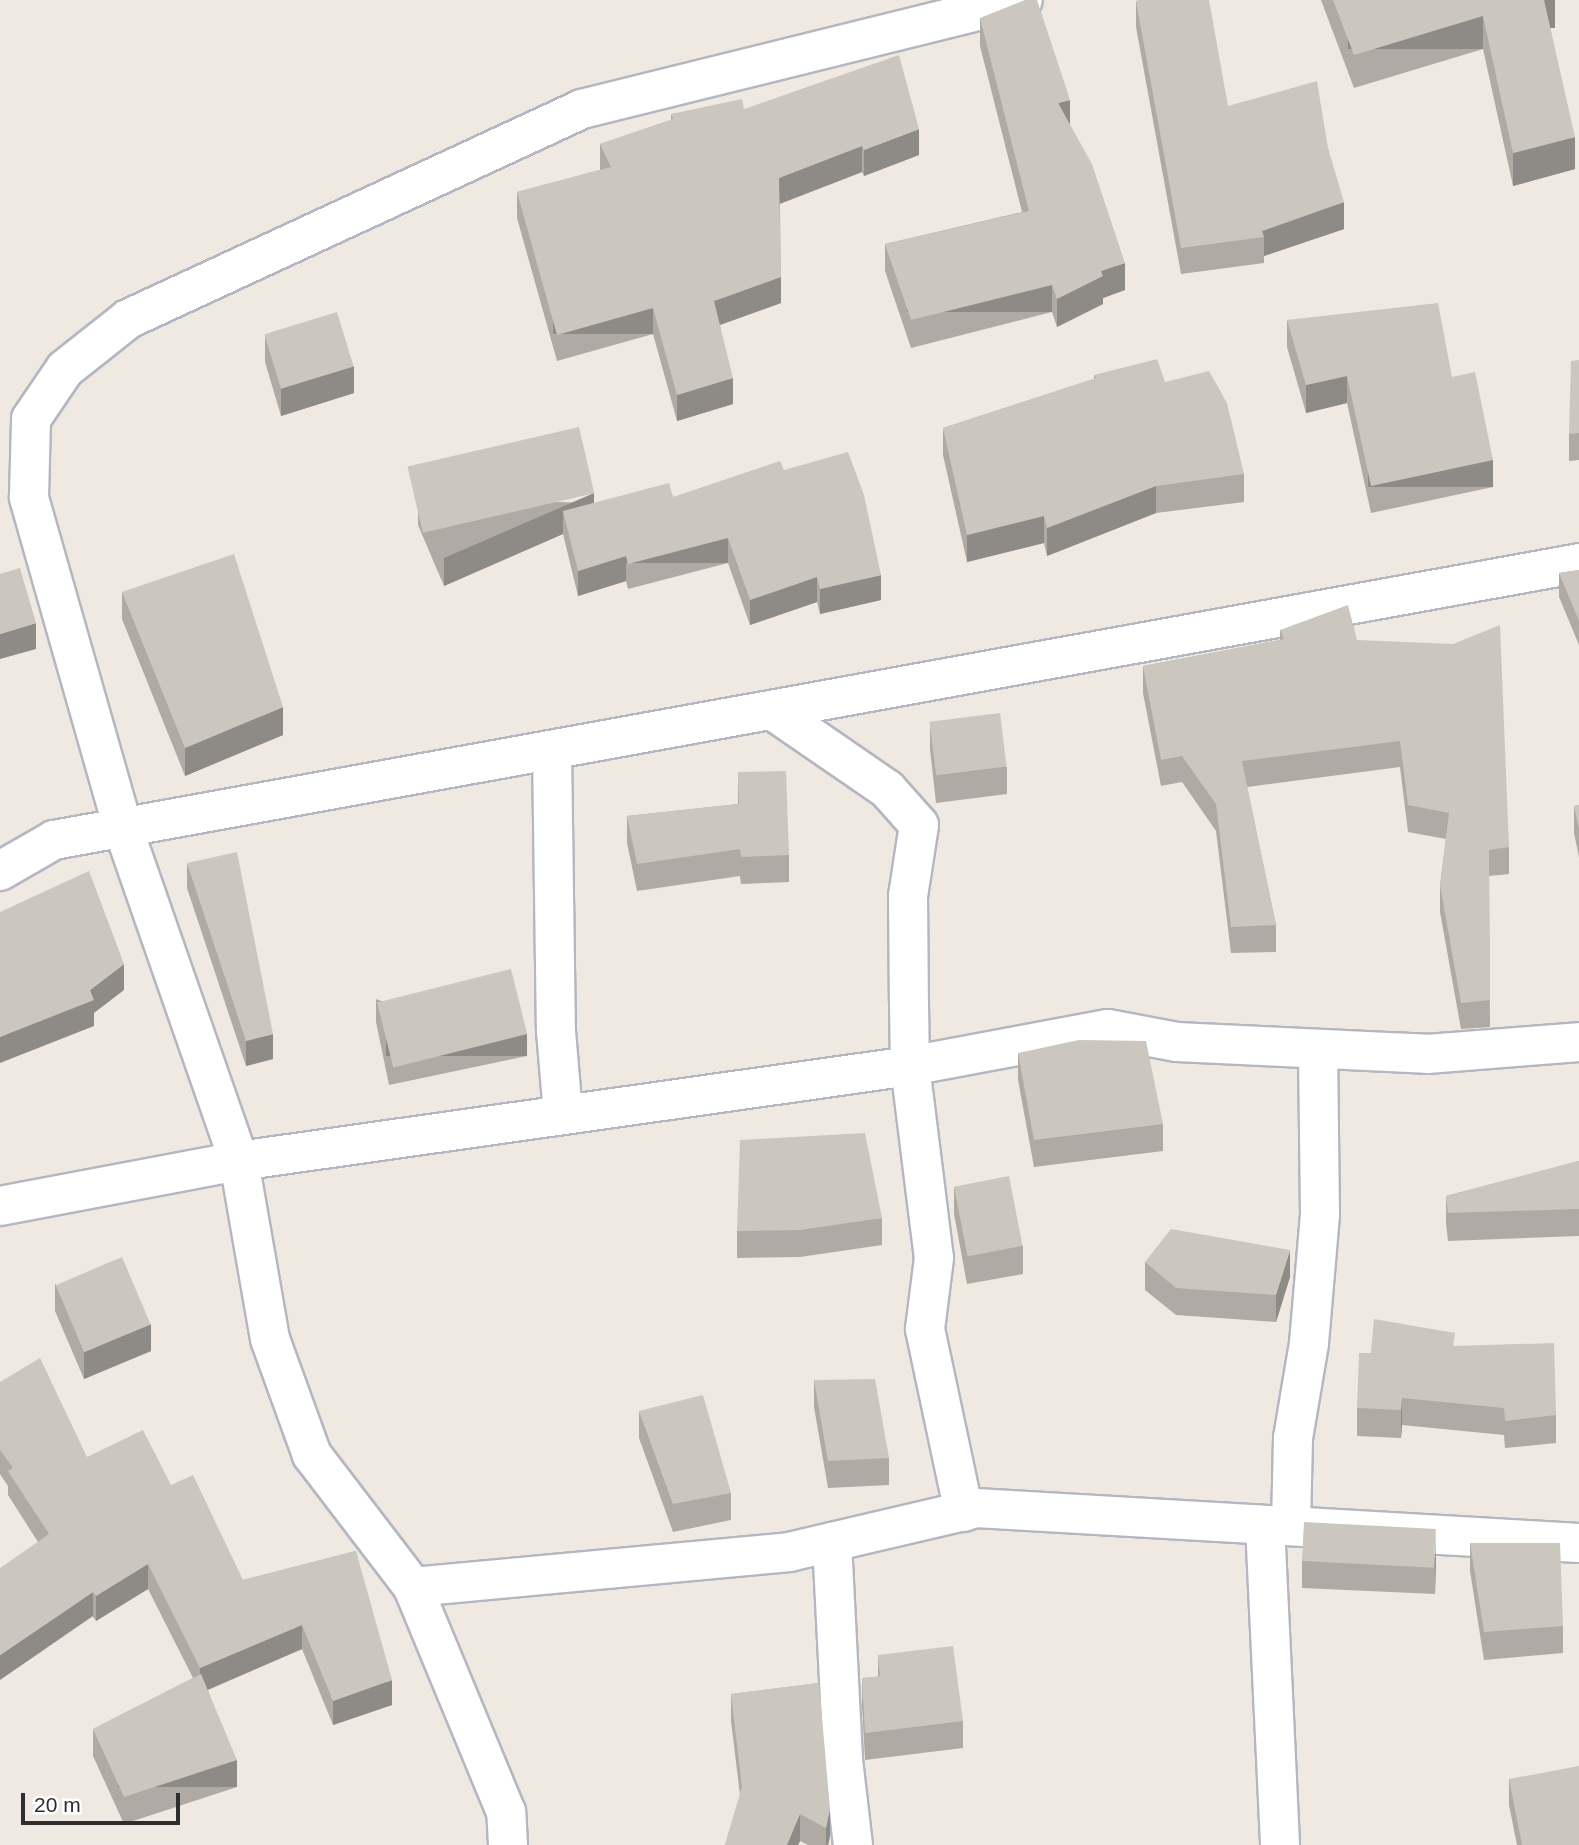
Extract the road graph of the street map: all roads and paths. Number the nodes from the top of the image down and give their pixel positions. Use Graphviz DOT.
graph roads {
  1 [pos="1023,0"];
  2 [pos="1579,564"];
  3 [pos="772,710"];
  4 [pos="552,750"];
  5 [pos="123,828"];
  6 [pos="0,871"];
  7 [pos="1579,1042"];
  8 [pos="1318,1049"];
  9 [pos="911,1066"];
  10 [pos="563,1115"];
  11 [pos="239,1161"];
  12 [pos="0,1206"];
  13 [pos="964,1512"];
  14 [pos="1278,1525"];
  15 [pos="831,1542"];
  16 [pos="1579,1542"];
  17 [pos="413,1587"];
  18 [pos="509,1845"];
  19 [pos="853,1845"];
  20 [pos="1280,1845"];
  1 -- 5 [label="street"];
  2 -- 3 [label="street"];
  3 -- 4 [label="street"];
  3 -- 9 [label="street"];
  4 -- 5 [label="street"];
  4 -- 10 [label="street"];
  5 -- 6 [label="street"];
  5 -- 11 [label="street"];
  7 -- 8 [label="street"];
  8 -- 9 [label="street"];
  8 -- 14 [label="street"];
  9 -- 10 [label="street"];
  9 -- 13 [label="street"];
  10 -- 11 [label="street"];
  11 -- 12 [label="street"];
  11 -- 17 [label="street"];
  13 -- 14 [label="street"];
  13 -- 15 [label="street"];
  14 -- 16 [label="street"];
  14 -- 20 [label="street"];
  15 -- 17 [label="street"];
  15 -- 19 [label="street"];
  17 -- 18 [label="street"];
}
